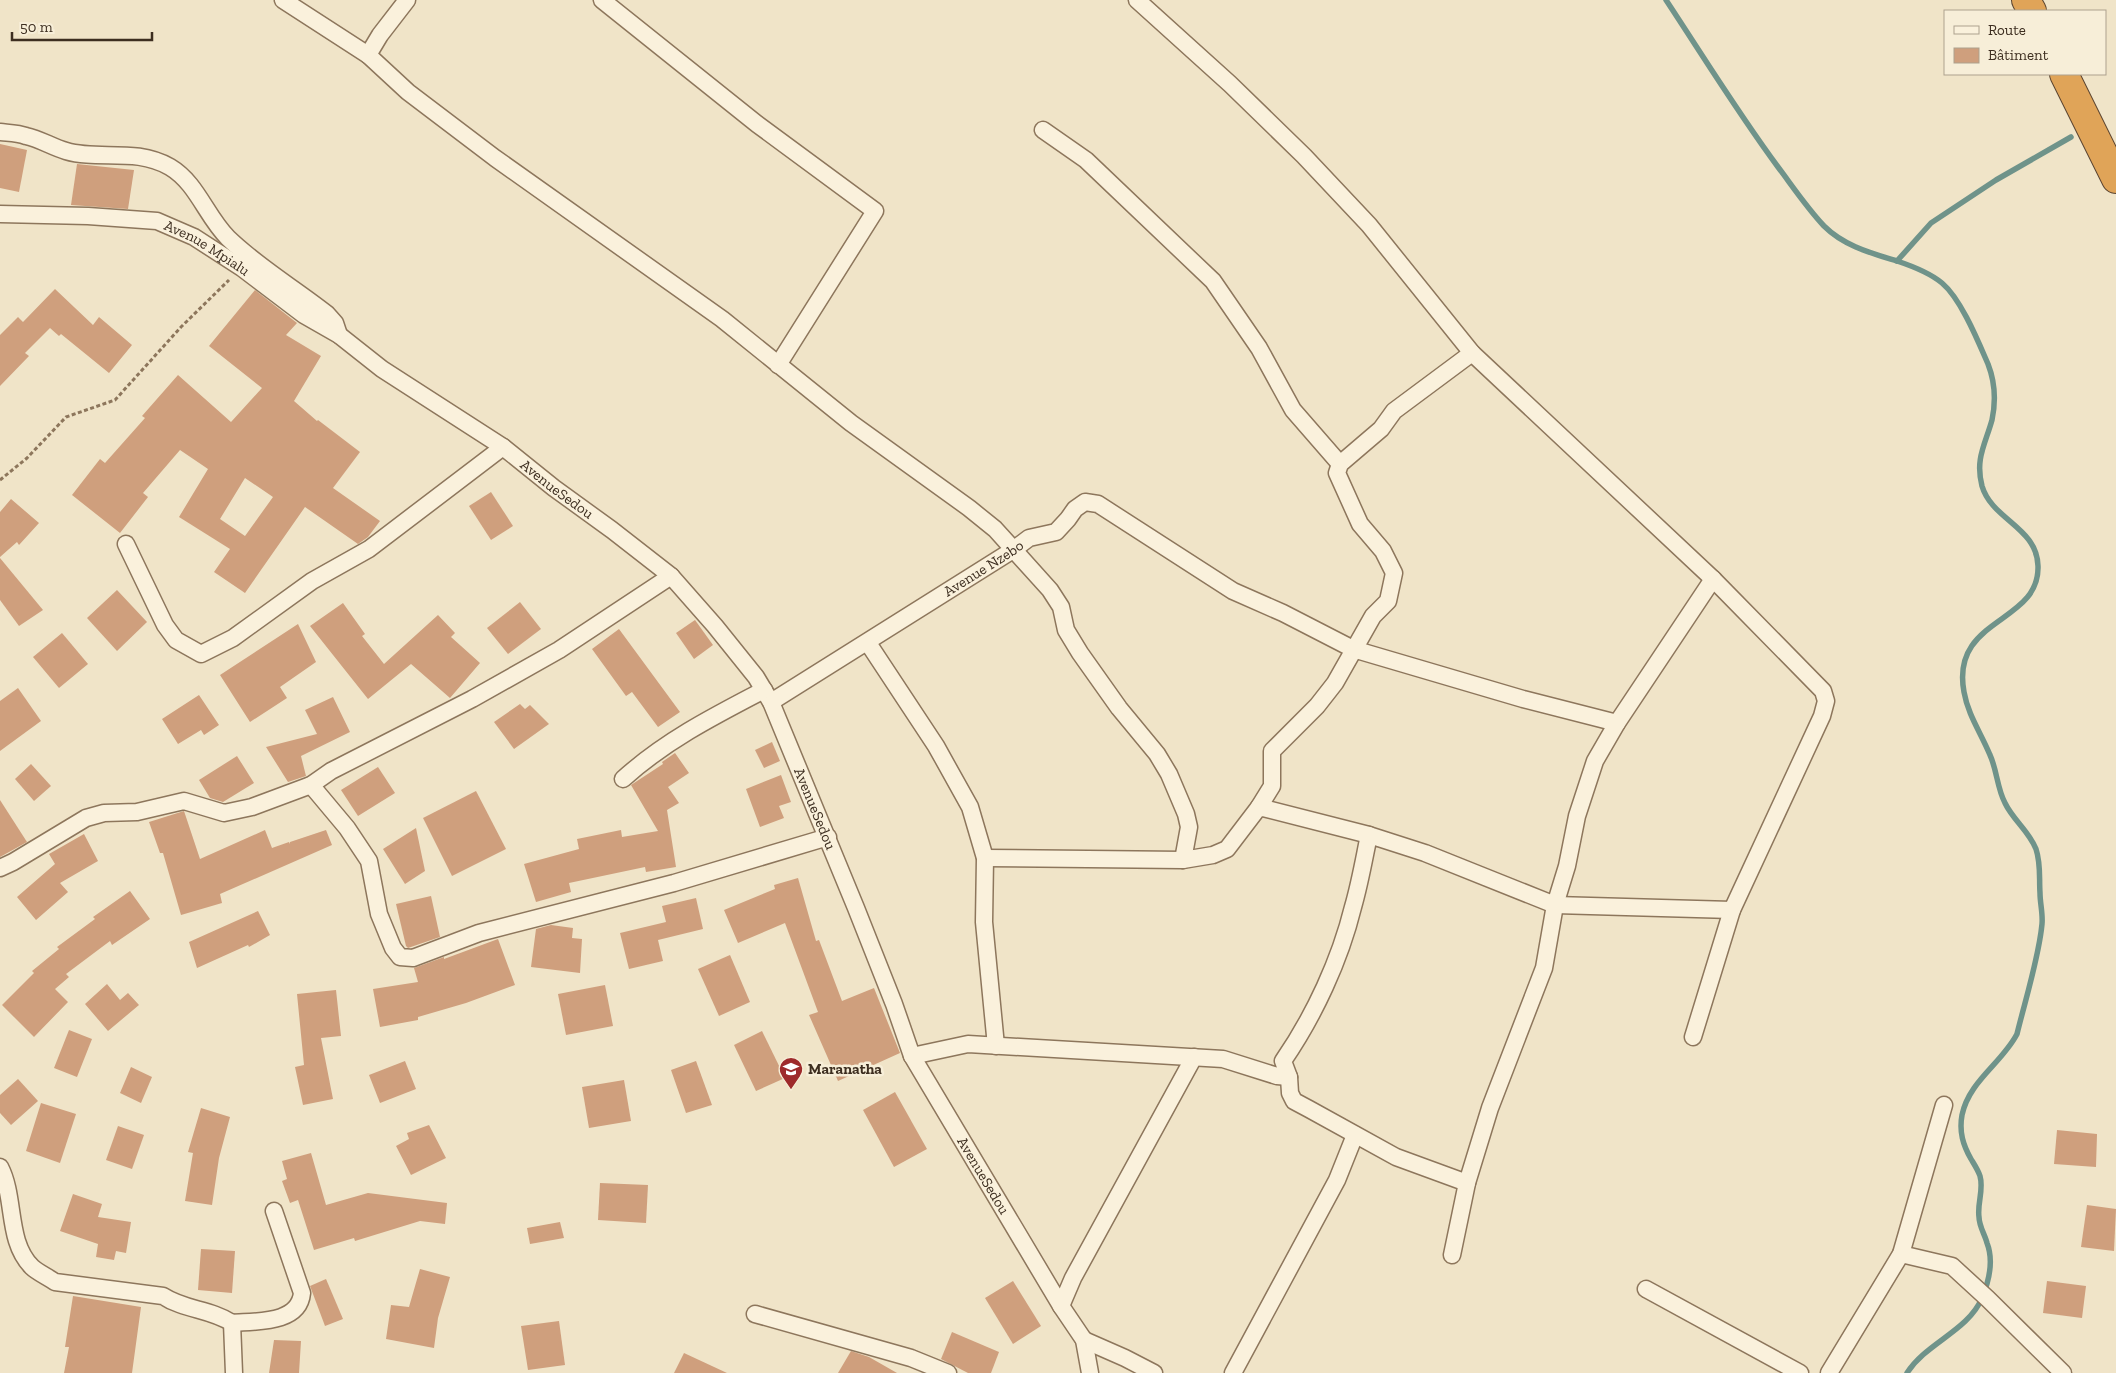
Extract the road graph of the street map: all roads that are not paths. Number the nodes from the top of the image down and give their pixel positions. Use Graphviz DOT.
graph roads {
  1 [pos="283,0"];
  2 [pos="407,0"];
  3 [pos="602,0"];
  4 [pos="1137,0"];
  5 [pos="368,55"];
  6 [pos="2064,75"];
  7 [pos="1043,130"];
  8 [pos="0,132"];
  9 [pos="2116,179"];
  10 [pos="0,214"];
  11 [pos="339,335"];
  12 [pos="1472,353"];
  13 [pos="778,365"];
  14 [pos="382,369"];
  15 [pos="503,447"];
  16 [pos="1340,464"];
  17 [pos="126,544"];
  18 [pos="1014,550"];
  19 [pos="671,576"];
  20 [pos="1713,579"];
  21 [pos="868,643"];
  22 [pos="1353,649"];
  23 [pos="768,696"];
  24 [pos="1617,723"];
  25 [pos="624,779"];
  26 [pos="311,785"];
  27 [pos="1259,807"];
  28 [pos="1369,835"];
  29 [pos="828,837"];
  30 [pos="985,858"];
  31 [pos="1184,860"];
  32 [pos="0,868"];
  33 [pos="1555,905"];
  34 [pos="1732,910"];
  35 [pos="1693,1037"];
  36 [pos="996,1046"];
  37 [pos="912,1056"];
  38 [pos="1194,1057"];
  39 [pos="1289,1077"];
  40 [pos="1944,1105"];
  41 [pos="1355,1135"];
  42 [pos="0,1167"];
  43 [pos="1467,1184"];
  44 [pos="274,1211"];
  45 [pos="1901,1254"];
  46 [pos="1452,1255"];
  47 [pos="1646,1289"];
  48 [pos="1061,1306"];
  49 [pos="755,1314"];
  50 [pos="232,1323"];
  51 [pos="1084,1340"];
  52 [pos="234,1373"];
  53 [pos="948,1373"];
  54 [pos="1090,1373"];
  55 [pos="1154,1373"];
  56 [pos="1233,1373"];
  57 [pos="1800,1373"];
  58 [pos="1828,1373"];
  59 [pos="2062,1373"];
  1 -- 5 [label="street"];
  2 -- 5 [label="street"];
  3 -- 13 [label="street"];
  4 -- 12 [label="street"];
  5 -- 13 [label="street"];
  6 -- 9 [label="highway"];
  7 -- 16 [label="street"];
  8 -- 11 [label="street"];
  10 -- 11 [label="street, Avenue Mpialu"];
  11 -- 14 [label="street, Avenue Mpialu"];
  12 -- 16 [label="street"];
  12 -- 20 [label="street"];
  13 -- 18 [label="street"];
  14 -- 15 [label="street, AvenueSedou"];
  15 -- 17 [label="street"];
  15 -- 19 [label="street, AvenueSedou"];
  16 -- 22 [label="street"];
  18 -- 21 [label="street, Avenue Nzebo"];
  18 -- 22 [label="street, Avenue Nzebo"];
  18 -- 31 [label="street"];
  19 -- 23 [label="street, AvenueSedou"];
  19 -- 26 [label="street"];
  20 -- 24 [label="street"];
  20 -- 34 [label="street"];
  21 -- 23 [label="street, Avenue Nzebo"];
  21 -- 30 [label="street"];
  22 -- 24 [label="street"];
  22 -- 27 [label="street"];
  23 -- 25 [label="street, Avenue Nzebo"];
  23 -- 29 [label="street, AvenueSedou"];
  24 -- 33 [label="street"];
  26 -- 29 [label="street"];
  26 -- 32 [label="street"];
  27 -- 28 [label="street"];
  27 -- 31 [label="street"];
  28 -- 33 [label="street"];
  28 -- 39 [label="street"];
  29 -- 37 [label="street, AvenueSedou"];
  30 -- 31 [label="street"];
  30 -- 36 [label="street"];
  33 -- 34 [label="street"];
  33 -- 43 [label="street"];
  34 -- 35 [label="street"];
  36 -- 37 [label="street"];
  36 -- 38 [label="street"];
  37 -- 48 [label="street, AvenueSedou"];
  38 -- 39 [label="street"];
  38 -- 48 [label="street"];
  39 -- 41 [label="street"];
  40 -- 45 [label="street"];
  41 -- 43 [label="street"];
  41 -- 56 [label="street"];
  42 -- 50 [label="street"];
  43 -- 46 [label="street"];
  44 -- 50 [label="street"];
  45 -- 58 [label="street"];
  45 -- 59 [label="street"];
  47 -- 57 [label="street"];
  48 -- 51 [label="street, AvenueSedou"];
  49 -- 53 [label="street"];
  50 -- 52 [label="street"];
  51 -- 54 [label="street, AvenueSedou"];
  51 -- 55 [label="street"];
}
